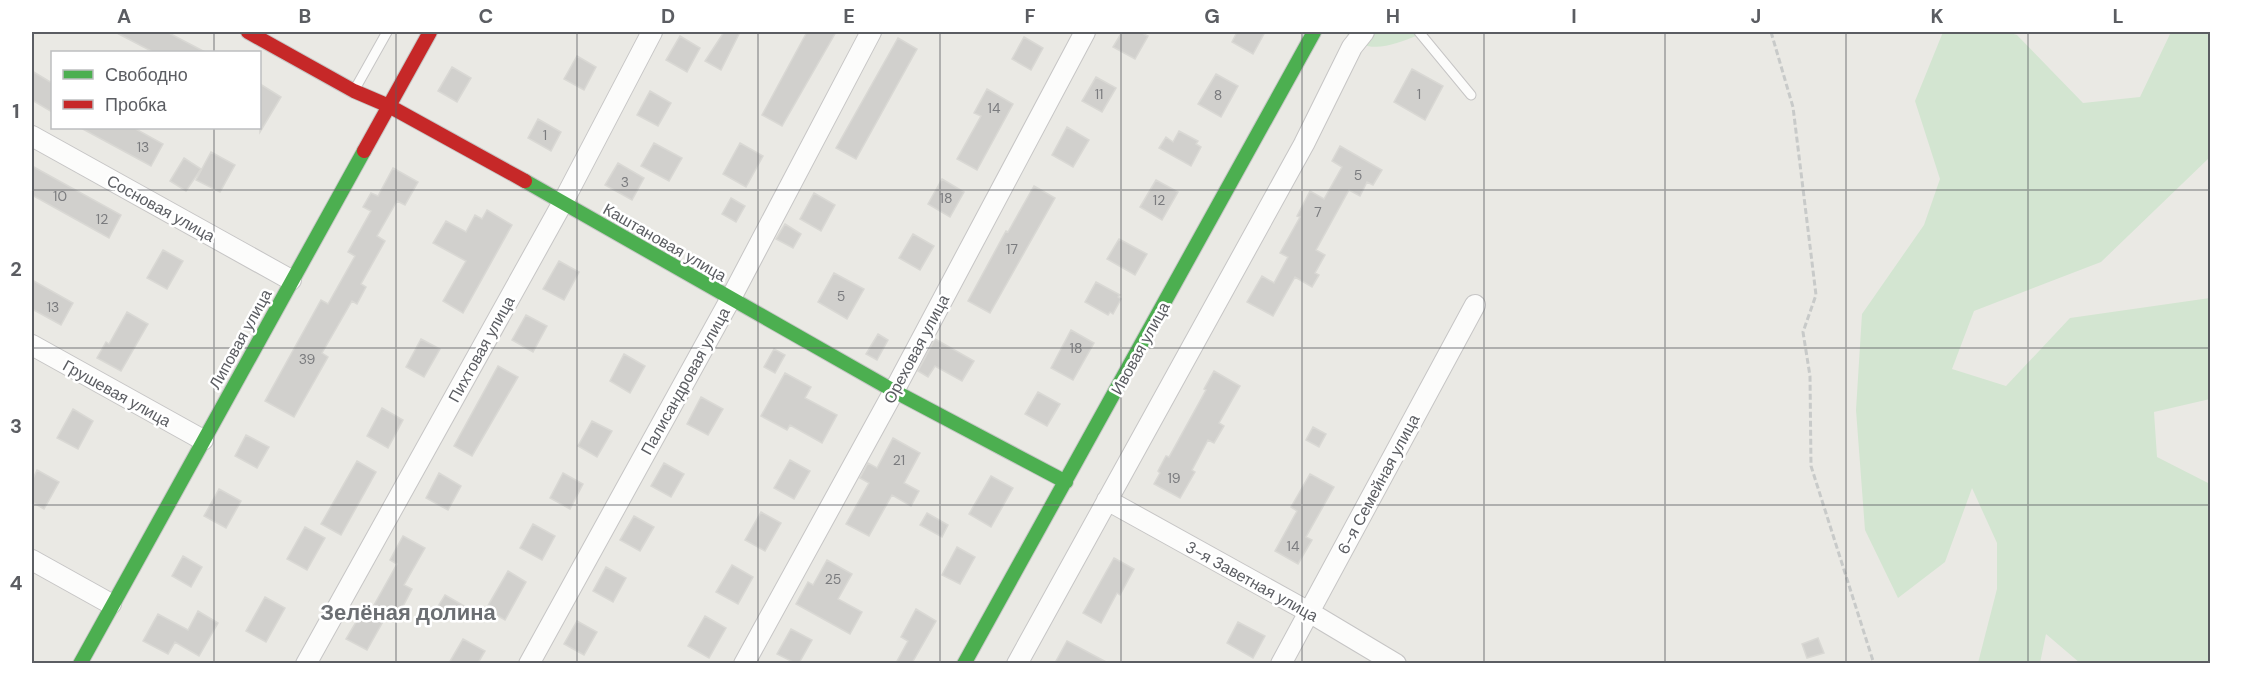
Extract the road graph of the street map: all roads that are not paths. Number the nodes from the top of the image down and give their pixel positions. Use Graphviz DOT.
graph roads {
  1 [pos="248,32"];
  2 [pos="387,32"];
  3 [pos="430,32"];
  4 [pos="652,32"];
  5 [pos="871,32"];
  6 [pos="1085,32"];
  7 [pos="1314,32"];
  8 [pos="1419,32"];
  9 [pos="1358,39"];
  10 [pos="354,91"];
  11 [pos="1471,95"];
  12 [pos="389,106"];
  13 [pos="32,136"];
  14 [pos="563,202"];
  15 [pos="291,280"];
  16 [pos="731,298"];
  17 [pos="1475,305"];
  18 [pos="32,345"];
  19 [pos="894,391"];
  20 [pos="203,440"];
  21 [pos="1066,482"];
  22 [pos="1107,500"];
  23 [pos="32,560"];
  24 [pos="111,604"];
  25 [pos="1309,612"];
  26 [pos="80,663"];
  27 [pos="306,663"];
  28 [pos="529,663"];
  29 [pos="744,663"];
  30 [pos="964,663"];
  31 [pos="1017,663"];
  32 [pos="1281,663"];
  33 [pos="1396,663"];
  1 -- 10 [label="street, Каштановая улица"];
  2 -- 10 [label="lane"];
  3 -- 12 [label="street, Липовая улица"];
  4 -- 14 [label="street, Пихтовая улица"];
  5 -- 16 [label="street, Палисандровая улица"];
  6 -- 19 [label="street, Ореховая улица"];
  7 -- 21 [label="street, Ивовая улица"];
  8 -- 11 [label="lane"];
  9 -- 22 [label="street"];
  10 -- 12 [label="street, Каштановая улица"];
  12 -- 14 [label="street, Каштановая улица"];
  12 -- 15 [label="street, Липовая улица"];
  13 -- 15 [label="street, Сосновая улица"];
  14 -- 16 [label="street, Каштановая улица"];
  14 -- 27 [label="street, Пихтовая улица"];
  15 -- 20 [label="street, Липовая улица"];
  16 -- 19 [label="street, Каштановая улица"];
  16 -- 28 [label="street, Палисандровая улица"];
  17 -- 25 [label="street, 6-я Семейная улица"];
  18 -- 20 [label="street, Грушевая улица"];
  19 -- 21 [label="street, Каштановая улица"];
  19 -- 29 [label="street, Ореховая улица"];
  20 -- 24 [label="street, Липовая улица"];
  21 -- 30 [label="street, Ивовая улица"];
  22 -- 25 [label="street, 3-я Заветная улица"];
  22 -- 31 [label="street"];
  23 -- 24 [label="street"];
  24 -- 26 [label="street, Липовая улица"];
  25 -- 32 [label="street, 6-я Семейная улица"];
  25 -- 33 [label="street, 3-я Заветная улица"];
}
